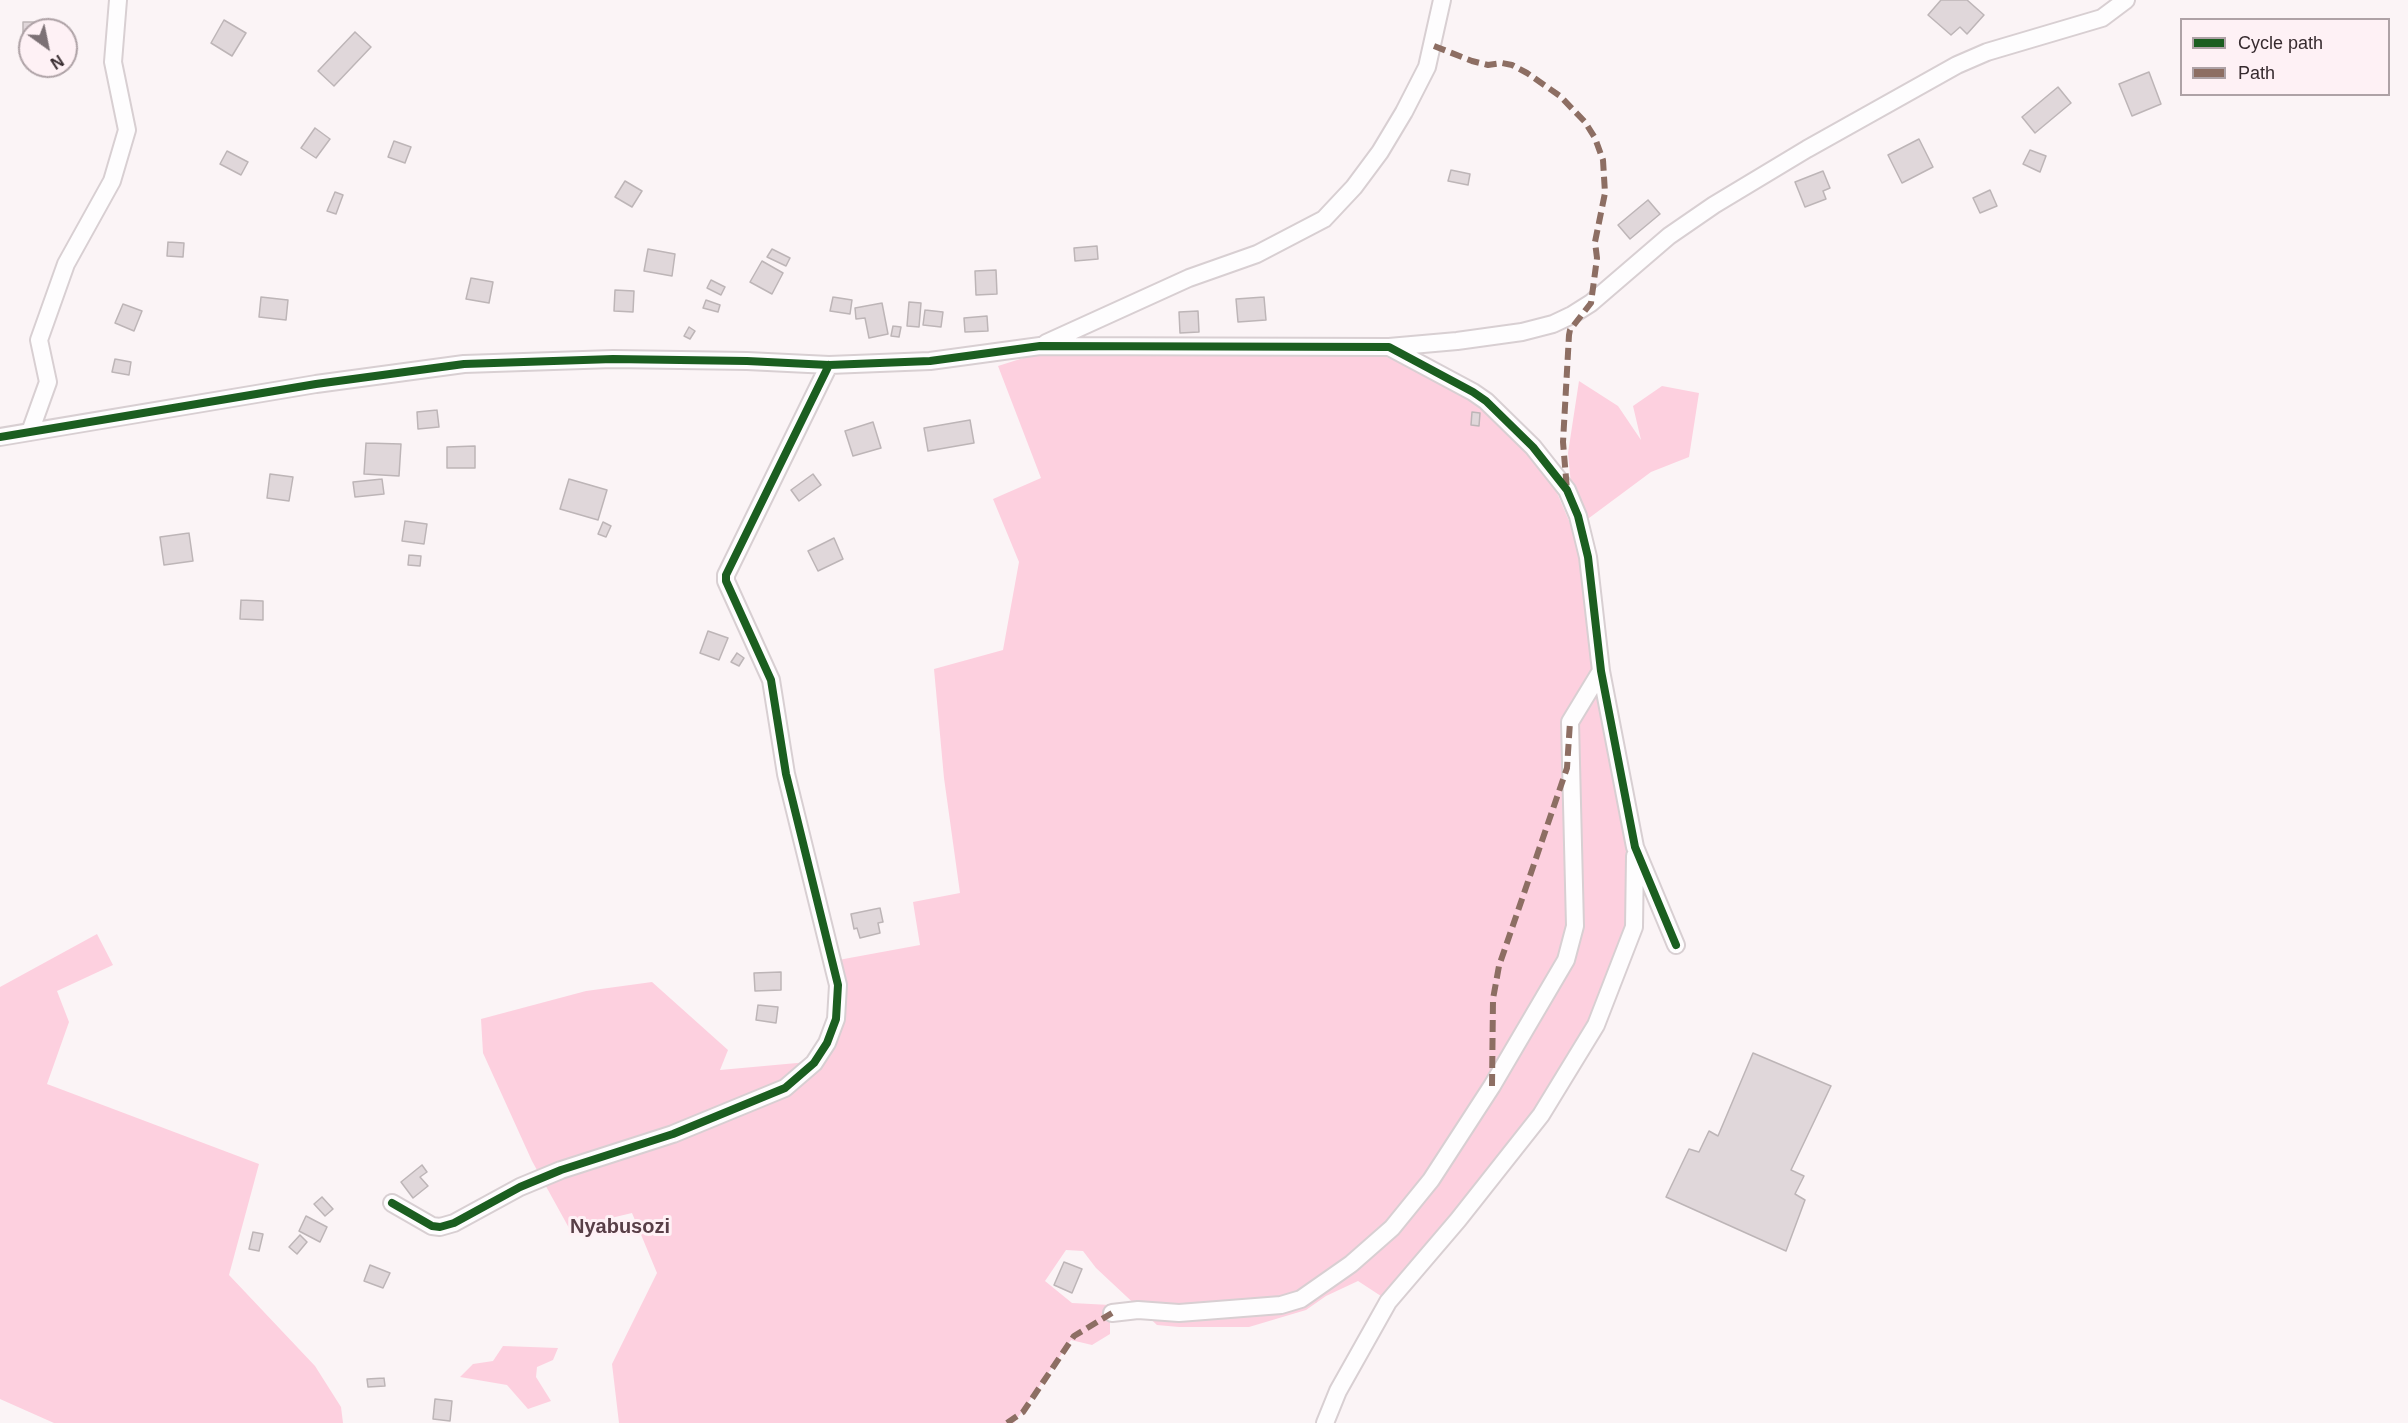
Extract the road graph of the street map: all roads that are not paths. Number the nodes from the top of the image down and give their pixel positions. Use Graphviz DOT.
graph roads {
  1 [pos="118,0"];
  2 [pos="1442,0"];
  3 [pos="2126,0"];
  4 [pos="1040,346"];
  5 [pos="1389,347"];
  6 [pos="828,365"];
  7 [pos="30,432"];
  8 [pos="0,437"];
  9 [pos="1601,671"];
  10 [pos="1635,847"];
  11 [pos="1676,945"];
  12 [pos="392,1203"];
  13 [pos="1112,1313"];
  14 [pos="1325,1423"];
  1 -- 7 [label="street"];
  2 -- 4 [label="street"];
  3 -- 5 [label="street"];
  4 -- 5 [label="street"];
  4 -- 6 [label="street"];
  5 -- 9 [label="street"];
  6 -- 7 [label="street"];
  6 -- 12 [label="street"];
  7 -- 8 [label="street"];
  9 -- 10 [label="street"];
  9 -- 13 [label="street"];
  10 -- 11 [label="street"];
  10 -- 14 [label="street"];
}
